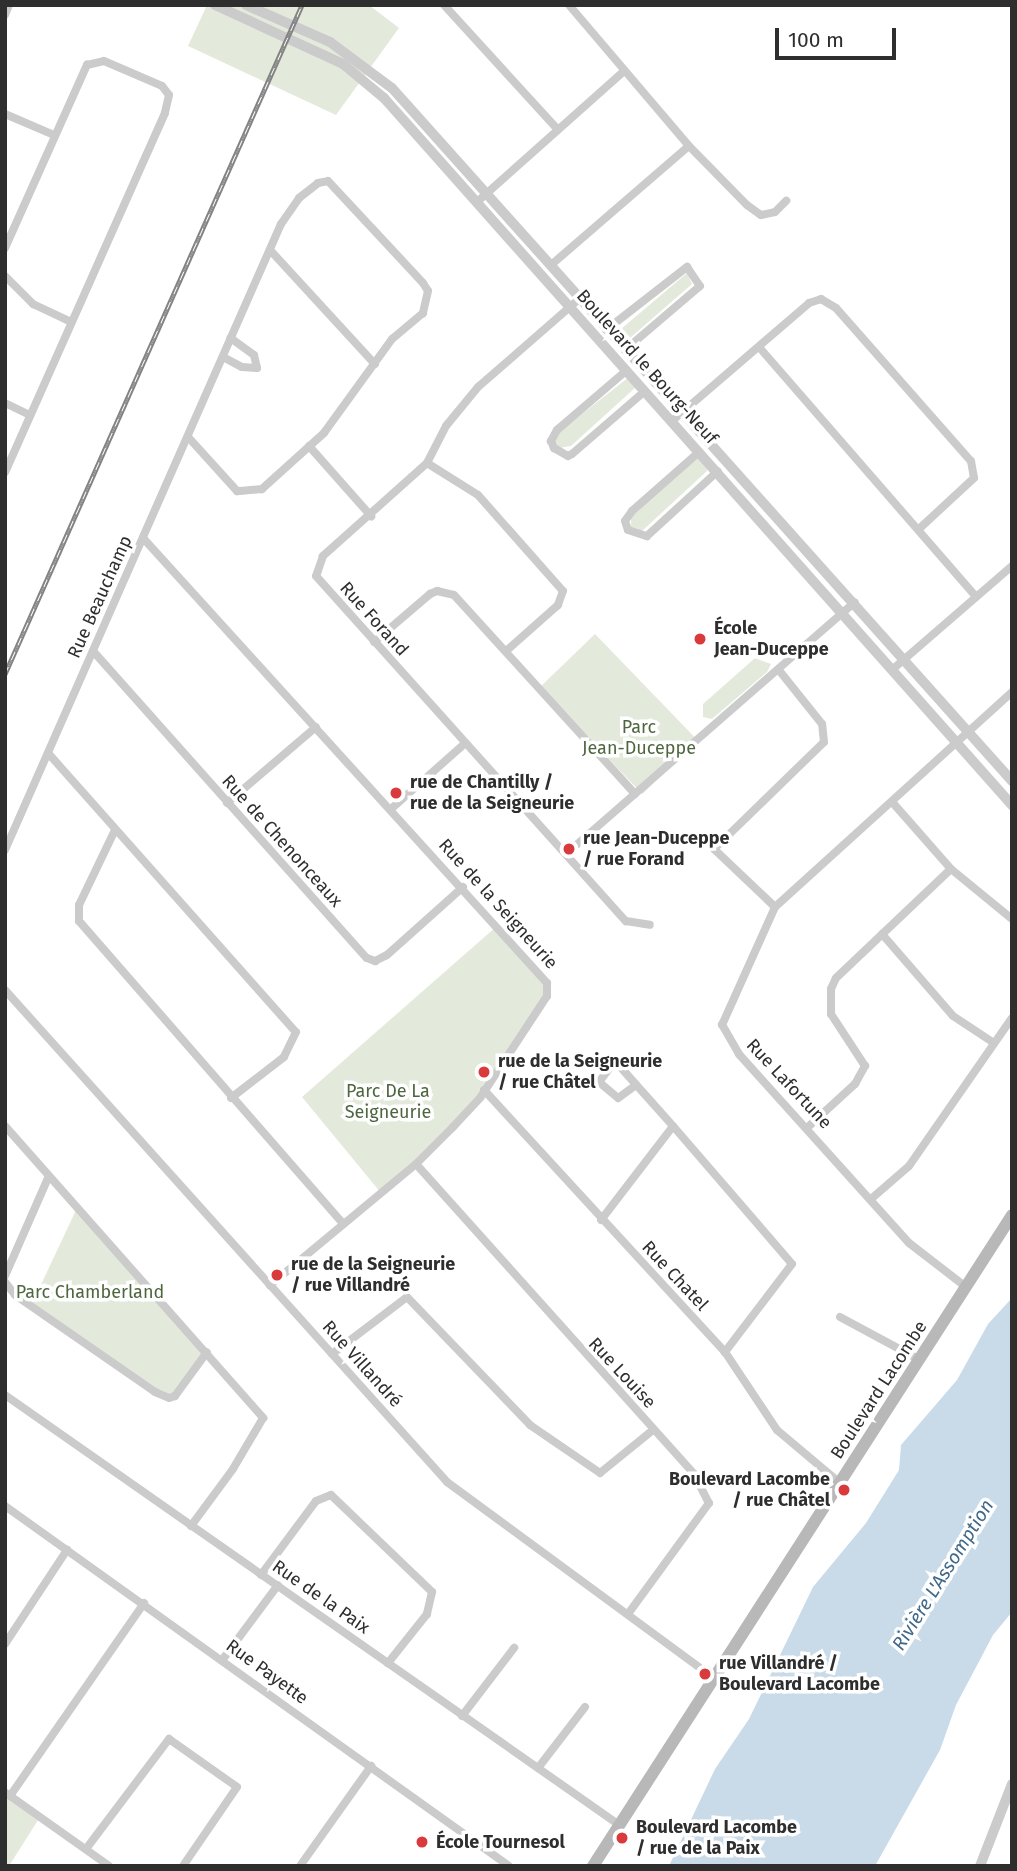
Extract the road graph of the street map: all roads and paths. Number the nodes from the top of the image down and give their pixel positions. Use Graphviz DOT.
graph roads {
  1 [pos="9,5"];
  2 [pos="215,5"];
  3 [pos="246,5"];
  4 [pos="444,5"];
  5 [pos="569,5"];
  6 [pos="5,15"];
  7 [pos="624,71"];
  8 [pos="5,114"];
  9 [pos="558,130"];
  10 [pos="54,135"];
  11 [pos="689,146"];
  12 [pos="486,194"];
  13 [pos="786,201"];
  14 [pos="477,202"];
  15 [pos="5,248"];
  16 [pos="270,250"];
  17 [pos="551,265"];
  18 [pos="5,276"];
  19 [pos="574,303"];
  20 [pos="71,322"];
  21 [pos="606,330"];
  22 [pos="231,338"];
  23 [pos="759,347"];
  24 [pos="625,350"];
  25 [pos="223,357"];
  26 [pos="375,364"];
  27 [pos="627,370"];
  28 [pos="645,391"];
  29 [pos="5,403"];
  30 [pos="682,412"];
  31 [pos="30,415"];
  32 [pos="672,421"];
  33 [pos="188,437"];
  34 [pos="309,446"];
  35 [pos="699,452"];
  36 [pos="427,463"];
  37 [pos="718,471"];
  38 [pos="5,472"];
  39 [pos="371,516"];
  40 [pos="919,529"];
  41 [pos="143,538"];
  42 [pos="1012,566"];
  43 [pos="976,597"];
  44 [pos="855,602"];
  45 [pos="844,612"];
  46 [pos="374,642"];
  47 [pos="93,651"];
  48 [pos="506,651"];
  49 [pos="905,659"];
  50 [pos="778,669"];
  51 [pos="893,669"];
  52 [pos="1012,692"];
  53 [pos="316,727"];
  54 [pos="969,734"];
  55 [pos="958,744"];
  56 [pos="463,745"];
  57 [pos="48,753"];
  58 [pos="1012,781"];
  59 [pos="635,794"];
  60 [pos="227,803"];
  61 [pos="893,803"];
  62 [pos="1012,805"];
  63 [pos="391,809"];
  64 [pos="115,830"];
  65 [pos="5,850"];
  66 [pos="566,854"];
  67 [pos="951,869"];
  68 [pos="463,887"];
  69 [pos="775,907"];
  70 [pos="1012,919"];
  71 [pos="650,925"];
  72 [pos="882,934"];
  73 [pos="5,990"];
  74 [pos="1012,1018"];
  75 [pos="994,1043"];
  76 [pos="636,1085"];
  77 [pos="484,1090"];
  78 [pos="231,1098"];
  79 [pos="5,1126"];
  80 [pos="673,1126"];
  81 [pos="808,1127"];
  82 [pos="416,1164"];
  83 [pos="49,1176"];
  84 [pos="871,1199"];
  85 [pos="1012,1215"];
  86 [pos="601,1220"];
  87 [pos="343,1224"];
  88 [pos="5,1276"];
  89 [pos="5,1282"];
  90 [pos="270,1285"];
  91 [pos="966,1287"];
  92 [pos="840,1317"];
  93 [pos="208,1352"];
  94 [pos="725,1352"];
  95 [pos="332,1354"];
  96 [pos="920,1360"];
  97 [pos="5,1395"];
  98 [pos="653,1430"];
  99 [pos="840,1483"];
  100 [pos="5,1506"];
  101 [pos="191,1526"];
  102 [pos="67,1550"];
  103 [pos="261,1575"];
  104 [pos="278,1585"];
  105 [pos="145,1603"];
  106 [pos="628,1615"];
  107 [pos="5,1644"];
  108 [pos="514,1648"];
  109 [pos="222,1660"];
  110 [pos="388,1663"];
  111 [pos="714,1678"];
  112 [pos="585,1707"];
  113 [pos="462,1716"];
  114 [pos="371,1766"];
  115 [pos="538,1768"];
  116 [pos="1012,1784"];
  117 [pos="7,1794"];
  118 [pos="618,1824"];
  119 [pos="86,1849"];
  120 [pos="109,1866"];
  121 [pos="183,1866"];
  122 [pos="300,1866"];
  123 [pos="509,1866"];
  124 [pos="593,1866"];
  125 [pos="980,1866"];
  1 -- 6 [label="street"];
  2 -- 14 [label="street, Boulevard le Bourg-Neuf"];
  3 -- 12 [label="street, Boulevard le Bourg-Neuf"];
  4 -- 9 [label="street"];
  5 -- 7 [label="street"];
  7 -- 9 [label="street"];
  7 -- 11 [label="street"];
  8 -- 10 [label="street"];
  9 -- 12 [label="street"];
  10 -- 15 [label="street"];
  10 -- 20 [label="street"];
  11 -- 13 [label="street"];
  11 -- 17 [label="street"];
  12 -- 14 [label="street"];
  12 -- 17 [label="street, Boulevard le Bourg-Neuf"];
  14 -- 19 [label="street, Boulevard le Bourg-Neuf"];
  16 -- 22 [label="street, Rue Beauchamp"];
  16 -- 26 [label="street"];
  16 -- 26 [label="street, Rue Beauchamp"];
  17 -- 19 [label="street, Boulevard le Bourg-Neuf"];
  18 -- 20 [label="street"];
  19 -- 21 [label="street, Boulevard le Bourg-Neuf"];
  19 -- 27 [label="street, Boulevard le Bourg-Neuf"];
  19 -- 36 [label="street, Rue Forand"];
  20 -- 31 [label="street"];
  21 -- 24 [label="street, Boulevard le Bourg-Neuf"];
  21 -- 24 [label="street"];
  22 -- 25 [label="street, Rue Beauchamp"];
  22 -- 25 [label="street"];
  23 -- 30 [label="street"];
  23 -- 40 [label="street"];
  23 -- 40 [label="street"];
  24 -- 30 [label="street, Boulevard le Bourg-Neuf"];
  25 -- 33 [label="street, Rue Beauchamp"];
  26 -- 34 [label="street"];
  27 -- 28 [label="street, Boulevard le Bourg-Neuf"];
  27 -- 28 [label="street"];
  28 -- 32 [label="street, Boulevard le Bourg-Neuf"];
  29 -- 31 [label="street"];
  30 -- 32 [label="street"];
  30 -- 44 [label="street, Boulevard le Bourg-Neuf"];
  31 -- 38 [label="street"];
  32 -- 35 [label="street, Boulevard le Bourg-Neuf"];
  33 -- 34 [label="street"];
  33 -- 41 [label="street, Rue Beauchamp"];
  34 -- 39 [label="street"];
  35 -- 37 [label="street, Boulevard le Bourg-Neuf"];
  35 -- 37 [label="street"];
  36 -- 39 [label="street, Rue Forand"];
  36 -- 48 [label="street"];
  37 -- 45 [label="street, Boulevard le Bourg-Neuf"];
  39 -- 46 [label="street, Rue Forand"];
  40 -- 43 [label="street"];
  41 -- 47 [label="street, Rue Beauchamp"];
  41 -- 53 [label="street, Rue de la Seigneurie"];
  42 -- 43 [label="street"];
  43 -- 49 [label="street"];
  44 -- 45 [label="street"];
  44 -- 49 [label="street, Boulevard le Bourg-Neuf"];
  45 -- 50 [label="street"];
  45 -- 51 [label="street, Boulevard le Bourg-Neuf"];
  46 -- 48 [label="street"];
  46 -- 56 [label="street, Rue Forand"];
  47 -- 57 [label="street, Rue Beauchamp"];
  47 -- 60 [label="street, Rue de Chenonceaux"];
  48 -- 59 [label="street"];
  49 -- 51 [label="street"];
  49 -- 54 [label="street, Boulevard le Bourg-Neuf"];
  50 -- 59 [label="street"];
  50 -- 69 [label="street"];
  51 -- 55 [label="street, Boulevard le Bourg-Neuf"];
  52 -- 54 [label="street, Rue Lafortune"];
  53 -- 60 [label="street"];
  53 -- 63 [label="street, Rue de la Seigneurie"];
  54 -- 55 [label="street, Rue Lafortune"];
  54 -- 58 [label="street, Boulevard le Bourg-Neuf"];
  55 -- 61 [label="street, Rue Lafortune"];
  55 -- 62 [label="street, Boulevard le Bourg-Neuf"];
  56 -- 63 [label="street"];
  56 -- 66 [label="street, Rue Forand"];
  57 -- 64 [label="street"];
  57 -- 65 [label="street, Rue Beauchamp"];
  59 -- 66 [label="street"];
  60 -- 68 [label="street, Rue de Chenonceaux"];
  61 -- 67 [label="street"];
  61 -- 69 [label="street, Rue Lafortune"];
  63 -- 68 [label="street, Rue de la Seigneurie"];
  64 -- 78 [label="street"];
  64 -- 78 [label="street"];
  66 -- 71 [label="street, Rue Forand"];
  67 -- 70 [label="street"];
  67 -- 72 [label="street"];
  68 -- 77 [label="street, Rue de la Seigneurie"];
  69 -- 81 [label="street, Rue Lafortune"];
  72 -- 75 [label="street"];
  72 -- 81 [label="street"];
  73 -- 90 [label="street, Rue Villandré"];
  74 -- 75 [label="street"];
  75 -- 84 [label="street"];
  76 -- 76 [label="street"];
  76 -- 80 [label="street"];
  77 -- 82 [label="street, Rue de la Seigneurie"];
  77 -- 86 [label="street, Rue Chatel"];
  78 -- 87 [label="street"];
  79 -- 83 [label="street"];
  80 -- 86 [label="street"];
  80 -- 94 [label="street"];
  81 -- 84 [label="street, Rue Lafortune"];
  82 -- 87 [label="street, Rue de la Seigneurie"];
  82 -- 98 [label="street, Rue Louise"];
  83 -- 88 [label="street"];
  83 -- 93 [label="street"];
  84 -- 91 [label="street, Rue Lafortune"];
  85 -- 91 [label="main road, Boulevard Lacombe"];
  86 -- 94 [label="street, Rue Chatel"];
  87 -- 90 [label="street, Rue de la Seigneurie"];
  89 -- 93 [label="street"];
  90 -- 95 [label="street, Rue Villandré"];
  91 -- 96 [label="main road, Boulevard Lacombe"];
  92 -- 96 [label="street"];
  93 -- 101 [label="street"];
  94 -- 99 [label="street, Rue Chatel"];
  95 -- 98 [label="street"];
  95 -- 106 [label="street, Rue Villandré"];
  96 -- 99 [label="main road, Boulevard Lacombe"];
  97 -- 101 [label="street, Rue de la Paix"];
  98 -- 106 [label="street, Rue Louise"];
  99 -- 111 [label="main road, Boulevard Lacombe"];
  100 -- 102 [label="street, Rue Payette"];
  101 -- 103 [label="street, Rue de la Paix"];
  102 -- 105 [label="street, Rue Payette"];
  102 -- 107 [label="street"];
  103 -- 104 [label="street, Rue de la Paix"];
  103 -- 110 [label="street"];
  104 -- 109 [label="street"];
  104 -- 110 [label="street, Rue de la Paix"];
  105 -- 109 [label="street, Rue Payette"];
  105 -- 117 [label="street"];
  106 -- 111 [label="street, Rue Villandré"];
  108 -- 113 [label="street"];
  109 -- 114 [label="street, Rue Payette"];
  110 -- 113 [label="street, Rue de la Paix"];
  111 -- 118 [label="main road, Boulevard Lacombe"];
  112 -- 115 [label="street"];
  113 -- 115 [label="street, Rue de la Paix"];
  114 -- 122 [label="street"];
  114 -- 123 [label="street, Rue Payette"];
  115 -- 118 [label="street, Rue de la Paix"];
  116 -- 125 [label="street"];
  117 -- 119 [label="street"];
  118 -- 124 [label="main road, Boulevard Lacombe"];
  119 -- 120 [label="street"];
  119 -- 121 [label="street"];
}
